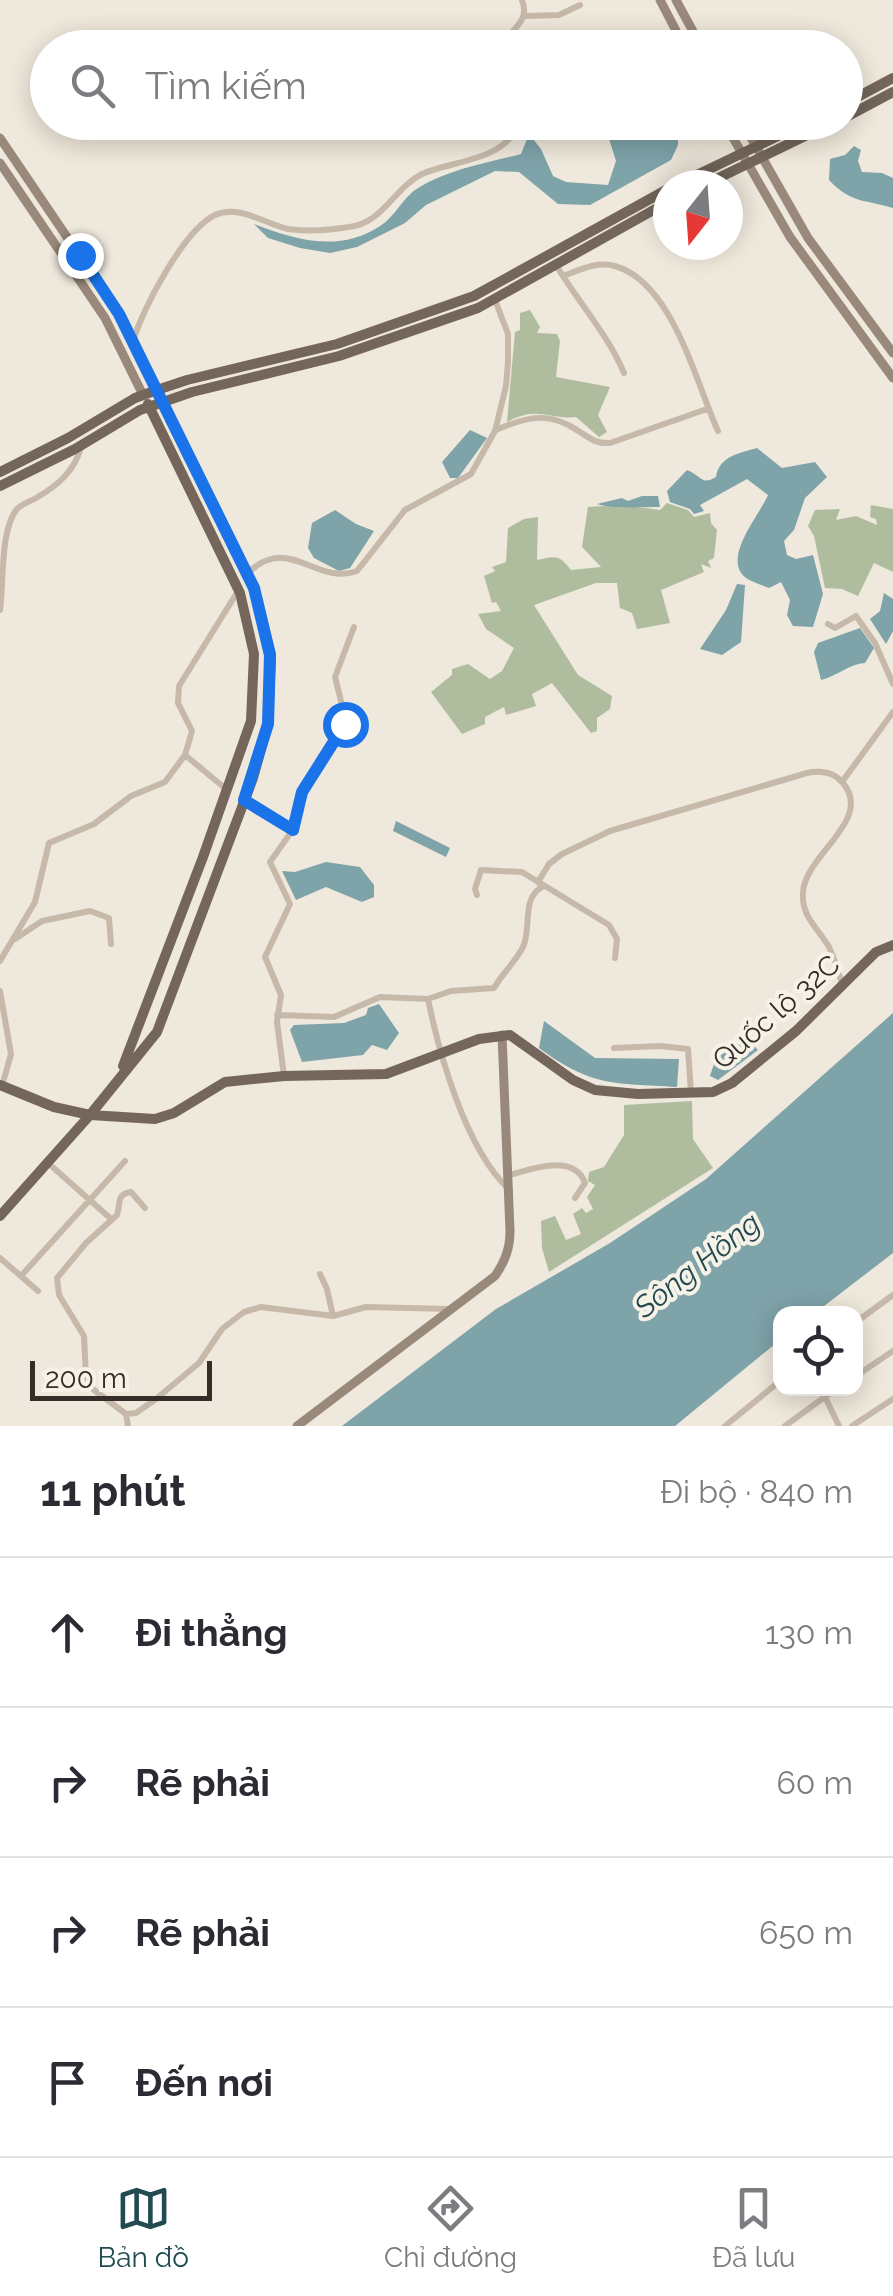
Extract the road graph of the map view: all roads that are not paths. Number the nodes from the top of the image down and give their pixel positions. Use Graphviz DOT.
graph roads {
  1 [pos="522,0"];
  2 [pos="660,0"];
  3 [pos="676,0"];
  4 [pos="580,5"];
  5 [pos="524,16"];
  6 [pos="514,30"];
  7 [pos="675,30"];
  8 [pos="692,30"];
  9 [pos="893,78"];
  10 [pos="893,92"];
  11 [pos="863,94"];
  12 [pos="863,108"];
  13 [pos="0,138"];
  14 [pos="510,140"];
  15 [pos="733,140"];
  16 [pos="751,140"];
  17 [pos="779,140"];
  18 [pos="790,140"];
  19 [pos="758,153"];
  20 [pos="744,160"];
  21 [pos="0,163"];
  22 [pos="717,170"];
  23 [pos="728,170"];
  24 [pos="653,197"];
  25 [pos="653,210"];
  26 [pos="556,265"];
  27 [pos="563,276"];
  28 [pos="495,298"];
  29 [pos="133,342"];
  30 [pos="893,353"];
  31 [pos="624,373"];
  32 [pos="893,378"];
  33 [pos="157,390"];
  34 [pos="143,395"];
  35 [pos="163,402"];
  36 [pos="150,406"];
  37 [pos="708,409"];
  38 [pos="495,431"];
  39 [pos="718,432"];
  40 [pos="81,446"];
  41 [pos="0,472"];
  42 [pos="0,486"];
  43 [pos="247,574"];
  44 [pos="238,590"];
  45 [pos="0,610"];
  46 [pos="828,624"];
  47 [pos="354,627"];
  48 [pos="893,684"];
  49 [pos="893,712"];
  50 [pos="186,754"];
  51 [pos="842,782"];
  52 [pos="227,790"];
  53 [pos="244,800"];
  54 [pos="293,830"];
  55 [pos="542,887"];
  56 [pos="477,896"];
  57 [pos="12,942"];
  58 [pos="112,944"];
  59 [pos="893,944"];
  60 [pos="615,958"];
  61 [pos="0,962"];
  62 [pos="843,986"];
  63 [pos="0,991"];
  64 [pos="430,999"];
  65 [pos="278,1016"];
  66 [pos="502,1035"];
  67 [pos="614,1048"];
  68 [pos="439,1055"];
  69 [pos="119,1076"];
  70 [pos="284,1076"];
  71 [pos="1,1085"];
  72 [pos="691,1094"];
  73 [pos="90,1116"];
  74 [pos="125,1161"];
  75 [pos="48,1162"];
  76 [pos="510,1176"];
  77 [pos="510,1190"];
  78 [pos="576,1198"];
  79 [pos="90,1200"];
  80 [pos="145,1208"];
  81 [pos="0,1216"];
  82 [pos="110,1218"];
  83 [pos="0,1258"];
  84 [pos="320,1274"];
  85 [pos="21,1276"];
  86 [pos="38,1292"];
  87 [pos="893,1294"];
  88 [pos="451,1309"];
  89 [pos="333,1316"];
  90 [pos="863,1317"];
  91 [pos="893,1352"];
  92 [pos="863,1371"];
  93 [pos="773,1387"];
  94 [pos="825,1397"];
  95 [pos="893,1399"];
  96 [pos="126,1414"];
  97 [pos="128,1426"];
  98 [pos="297,1426"];
  99 [pos="725,1426"];
  100 [pos="786,1426"];
  101 [pos="839,1426"];
  102 [pos="852,1426"];
  1 -- 5 [label="street"];
  2 -- 7 [label="main road"];
  3 -- 8 [label="main road"];
  4 -- 5 [label="street"];
  5 -- 6 [label="street"];
  9 -- 11 [label="main road"];
  10 -- 12 [label="main road"];
  13 -- 29 [label="main road"];
  14 -- 29 [label="street"];
  15 -- 20 [label="main road"];
  16 -- 19 [label="main road"];
  17 -- 19 [label="main road"];
  18 -- 19 [label="main road"];
  19 -- 20 [label="main road"];
  19 -- 30 [label="main road"];
  20 -- 22 [label="main road"];
  20 -- 23 [label="main road"];
  20 -- 32 [label="main road"];
  21 -- 34 [label="main road"];
  24 -- 33 [label="main road"];
  25 -- 26 [label="main road"];
  26 -- 27 [label="street"];
  26 -- 28 [label="main road"];
  27 -- 31 [label="street"];
  27 -- 37 [label="street"];
  28 -- 35 [label="main road"];
  28 -- 38 [label="street"];
  29 -- 33 [label="main road"];
  33 -- 34 [label="main road"];
  33 -- 35 [label="main road"];
  34 -- 36 [label="main road"];
  34 -- 41 [label="main road"];
  35 -- 36 [label="main road"];
  35 -- 43 [label="main road"];
  36 -- 40 [label="main road"];
  36 -- 44 [label="main road"];
  37 -- 38 [label="street"];
  37 -- 39 [label="street"];
  38 -- 43 [label="street"];
  40 -- 42 [label="main road"];
  40 -- 45 [label="street"];
  43 -- 53 [label="main road"];
  44 -- 50 [label="street"];
  44 -- 52 [label="main road"];
  46 -- 48 [label="street"];
  47 -- 54 [label="street"];
  49 -- 51 [label="street"];
  50 -- 52 [label="street"];
  50 -- 57 [label="street"];
  51 -- 55 [label="street"];
  51 -- 62 [label="street"];
  52 -- 69 [label="main road"];
  53 -- 54 [label="street"];
  53 -- 69 [label="main road"];
  54 -- 65 [label="street"];
  55 -- 56 [label="street"];
  55 -- 60 [label="street"];
  55 -- 64 [label="street"];
  57 -- 58 [label="street"];
  57 -- 61 [label="street"];
  59 -- 62 [label="main road, Quốc lộ 32C"];
  62 -- 72 [label="main road, Quốc lộ 32C"];
  63 -- 71 [label="street"];
  64 -- 65 [label="street"];
  64 -- 68 [label="street"];
  65 -- 70 [label="street"];
  66 -- 68 [label="main road"];
  66 -- 72 [label="main road, Quốc lộ 32C"];
  66 -- 76 [label="main road"];
  67 -- 72 [label="street"];
  68 -- 70 [label="main road"];
  68 -- 77 [label="street"];
  69 -- 73 [label="main road"];
  70 -- 73 [label="main road"];
  71 -- 73 [label="main road"];
  73 -- 75 [label="main road"];
  74 -- 79 [label="street"];
  75 -- 79 [label="street"];
  75 -- 81 [label="main road"];
  76 -- 77 [label="main road"];
  76 -- 78 [label="street"];
  77 -- 88 [label="main road"];
  79 -- 82 [label="street"];
  79 -- 85 [label="street"];
  80 -- 82 [label="street"];
  82 -- 96 [label="street"];
  83 -- 85 [label="street"];
  84 -- 89 [label="street"];
  85 -- 86 [label="street"];
  87 -- 90 [label="street"];
  88 -- 89 [label="street"];
  88 -- 98 [label="main road"];
  89 -- 96 [label="street"];
  91 -- 92 [label="street"];
  93 -- 99 [label="street"];
  94 -- 100 [label="street"];
  94 -- 101 [label="street"];
  95 -- 102 [label="street"];
  96 -- 97 [label="street"];
}
